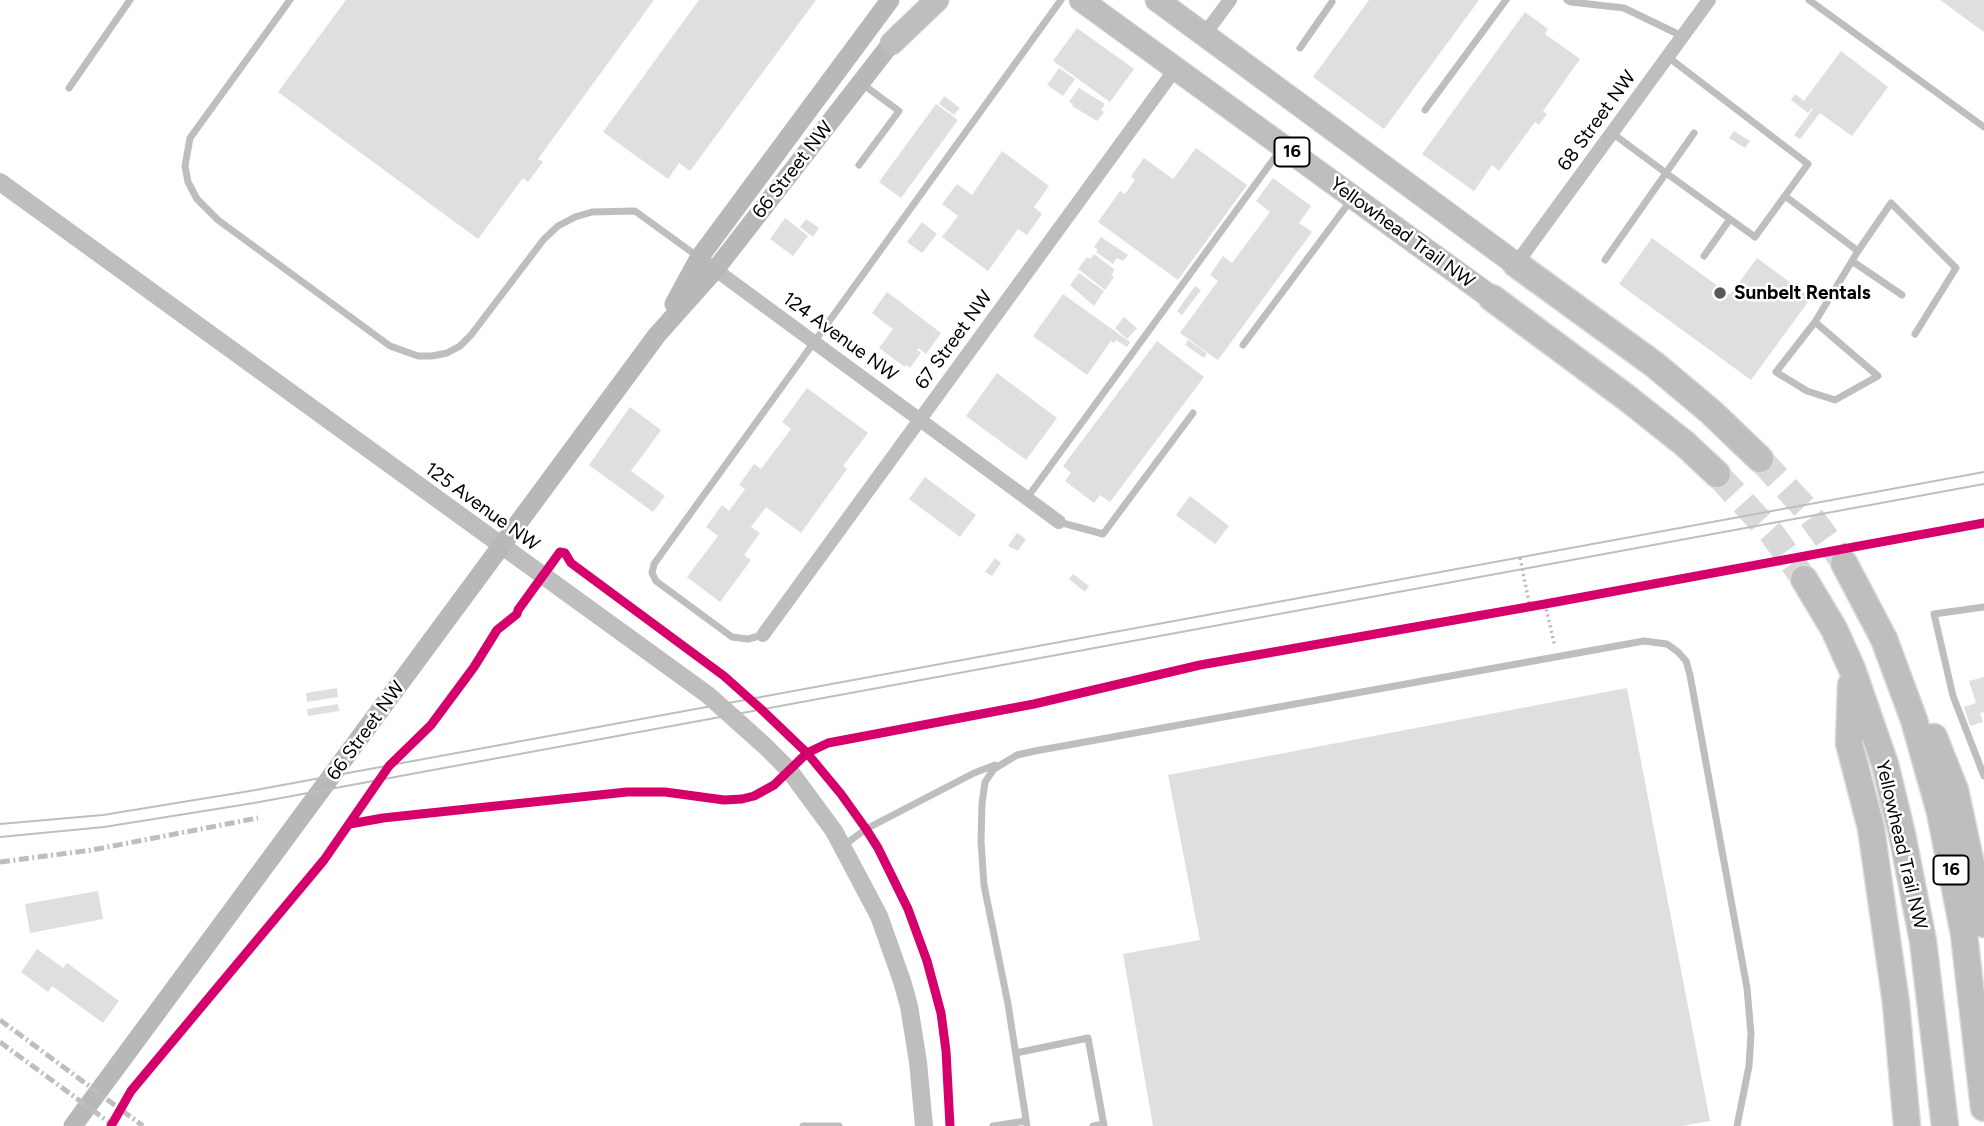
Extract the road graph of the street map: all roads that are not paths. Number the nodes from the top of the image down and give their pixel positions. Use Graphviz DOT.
graph roads {
  1 [pos="130,0"];
  2 [pos="290,0"];
  3 [pos="890,0"];
  4 [pos="923,0"];
  5 [pos="937,0"];
  6 [pos="1061,0"];
  7 [pos="1070,0"];
  8 [pos="1157,0"];
  9 [pos="1230,0"];
  10 [pos="1506,0"];
  11 [pos="1567,0"];
  12 [pos="1709,0"];
  13 [pos="1809,0"];
  14 [pos="1332,1"];
  15 [pos="1086,4"];
  16 [pos="1205,35"];
  17 [pos="1682,37"];
  18 [pos="892,43"];
  19 [pos="1300,48"];
  20 [pos="1668,57"];
  21 [pos="1176,68"];
  22 [pos="861,83"];
  23 [pos="69,88"];
  24 [pos="1425,110"];
  25 [pos="1984,127"];
  26 [pos="1612,133"];
  27 [pos="1694,133"];
  28 [pos="1283,145"];
  29 [pos="859,165"];
  30 [pos="1666,173"];
  31 [pos="0,182"];
  32 [pos="1353,196"];
  33 [pos="1785,197"];
  34 [pos="1730,219"];
  35 [pos="1858,251"];
  36 [pos="1704,256"];
  37 [pos="1605,260"];
  38 [pos="1852,261"];
  39 [pos="707,264"];
  40 [pos="1516,264"];
  41 [pos="1902,295"];
  42 [pos="1492,298"];
  43 [pos="1815,322"];
  44 [pos="1915,334"];
  45 [pos="814,342"];
  46 [pos="1243,345"];
  47 [pos="1193,413"];
  48 [pos="920,419"];
  49 [pos="1760,459"];
  50 [pos="1717,474"];
  51 [pos="1027,498"];
  52 [pos="1059,522"];
  53 [pos="502,547"];
  54 [pos="1844,563"];
  55 [pos="1804,579"];
  56 [pos="1984,607"];
  57 [pos="763,635"];
  58 [pos="1884,639"];
  59 [pos="1852,670"];
  60 [pos="1006,761"];
  61 [pos="1984,775"];
  62 [pos="843,846"];
  63 [pos="1984,923"];
  64 [pos="1016,1053"];
  65 [pos="1984,1108"];
  66 [pos="1027,1124"];
  67 [pos="1104,1125"];
  68 [pos="73,1126"];
  69 [pos="803,1126"];
  70 [pos="839,1126"];
  71 [pos="924,1126"];
  72 [pos="993,1126"];
  73 [pos="1093,1126"];
  74 [pos="1737,1126"];
  75 [pos="1907,1126"];
  76 [pos="1945,1126"];
  1 -- 23 [label="lane"];
  2 -- 39 [label="lane"];
  3 -- 39 [label="main road, 66 Street NW"];
  4 -- 18 [label="main road, 66 Street NW"];
  5 -- 18 [label="highway"];
  6 -- 45 [label="lane"];
  7 -- 15 [label="highway, Yellowhead Trail NW"];
  8 -- 16 [label="highway, 16"];
  9 -- 16 [label="street"];
  10 -- 24 [label="lane"];
  11 -- 17 [label="lane"];
  12 -- 17 [label="street, 68 Street NW"];
  13 -- 25 [label="lane"];
  14 -- 19 [label="lane"];
  15 -- 21 [label="highway, Yellowhead Trail NW / 16"];
  16 -- 40 [label="highway, 16"];
  17 -- 20 [label="street, 68 Street NW"];
  18 -- 22 [label="main road, 66 Street NW"];
  20 -- 26 [label="street, 68 Street NW"];
  20 -- 33 [label="lane"];
  21 -- 28 [label="highway, Yellowhead Trail NW / 16"];
  21 -- 48 [label="street, 67 Street NW"];
  22 -- 29 [label="lane"];
  22 -- 39 [label="main road, 66 Street NW"];
  26 -- 30 [label="lane"];
  26 -- 40 [label="street, 68 Street NW"];
  27 -- 30 [label="lane"];
  28 -- 32 [label="highway, Yellowhead Trail NW / 16"];
  28 -- 51 [label="lane"];
  30 -- 34 [label="lane"];
  30 -- 37 [label="lane"];
  31 -- 53 [label="street, 125 Avenue NW"];
  32 -- 42 [label="highway, Yellowhead Trail NW / 16"];
  32 -- 46 [label="lane"];
  33 -- 34 [label="lane"];
  33 -- 35 [label="lane"];
  34 -- 36 [label="lane"];
  35 -- 38 [label="lane"];
  35 -- 44 [label="lane"];
  38 -- 41 [label="lane"];
  38 -- 43 [label="lane"];
  39 -- 45 [label="street, 124 Avenue NW"];
  39 -- 53 [label="main road, 66 Street NW"];
  40 -- 49 [label="highway, 16"];
  42 -- 50 [label="highway, Yellowhead Trail NW / 16"];
  43 -- 43 [label="lane"];
  45 -- 48 [label="street, 124 Avenue NW"];
  45 -- 57 [label="lane"];
  47 -- 52 [label="lane"];
  48 -- 51 [label="street, 124 Avenue NW"];
  48 -- 57 [label="street, 67 Street NW"];
  51 -- 52 [label="street, 124 Avenue NW"];
  53 -- 62 [label="street, 125 Avenue NW"];
  53 -- 68 [label="main road, 66 Street NW"];
  54 -- 58 [label="highway, 16"];
  55 -- 59 [label="highway, Yellowhead Trail NW / 16"];
  56 -- 61 [label="lane"];
  58 -- 63 [label="highway"];
  58 -- 65 [label="highway, 16"];
  59 -- 75 [label="highway"];
  59 -- 76 [label="highway, Yellowhead Trail NW / 16"];
  60 -- 62 [label="lane"];
  60 -- 64 [label="lane"];
  60 -- 74 [label="lane"];
  62 -- 71 [label="street, 125 Avenue NW"];
  64 -- 66 [label="lane"];
  64 -- 67 [label="lane"];
  66 -- 72 [label="lane"];
  67 -- 73 [label="lane"];
  69 -- 70 [label="lane"];
}
